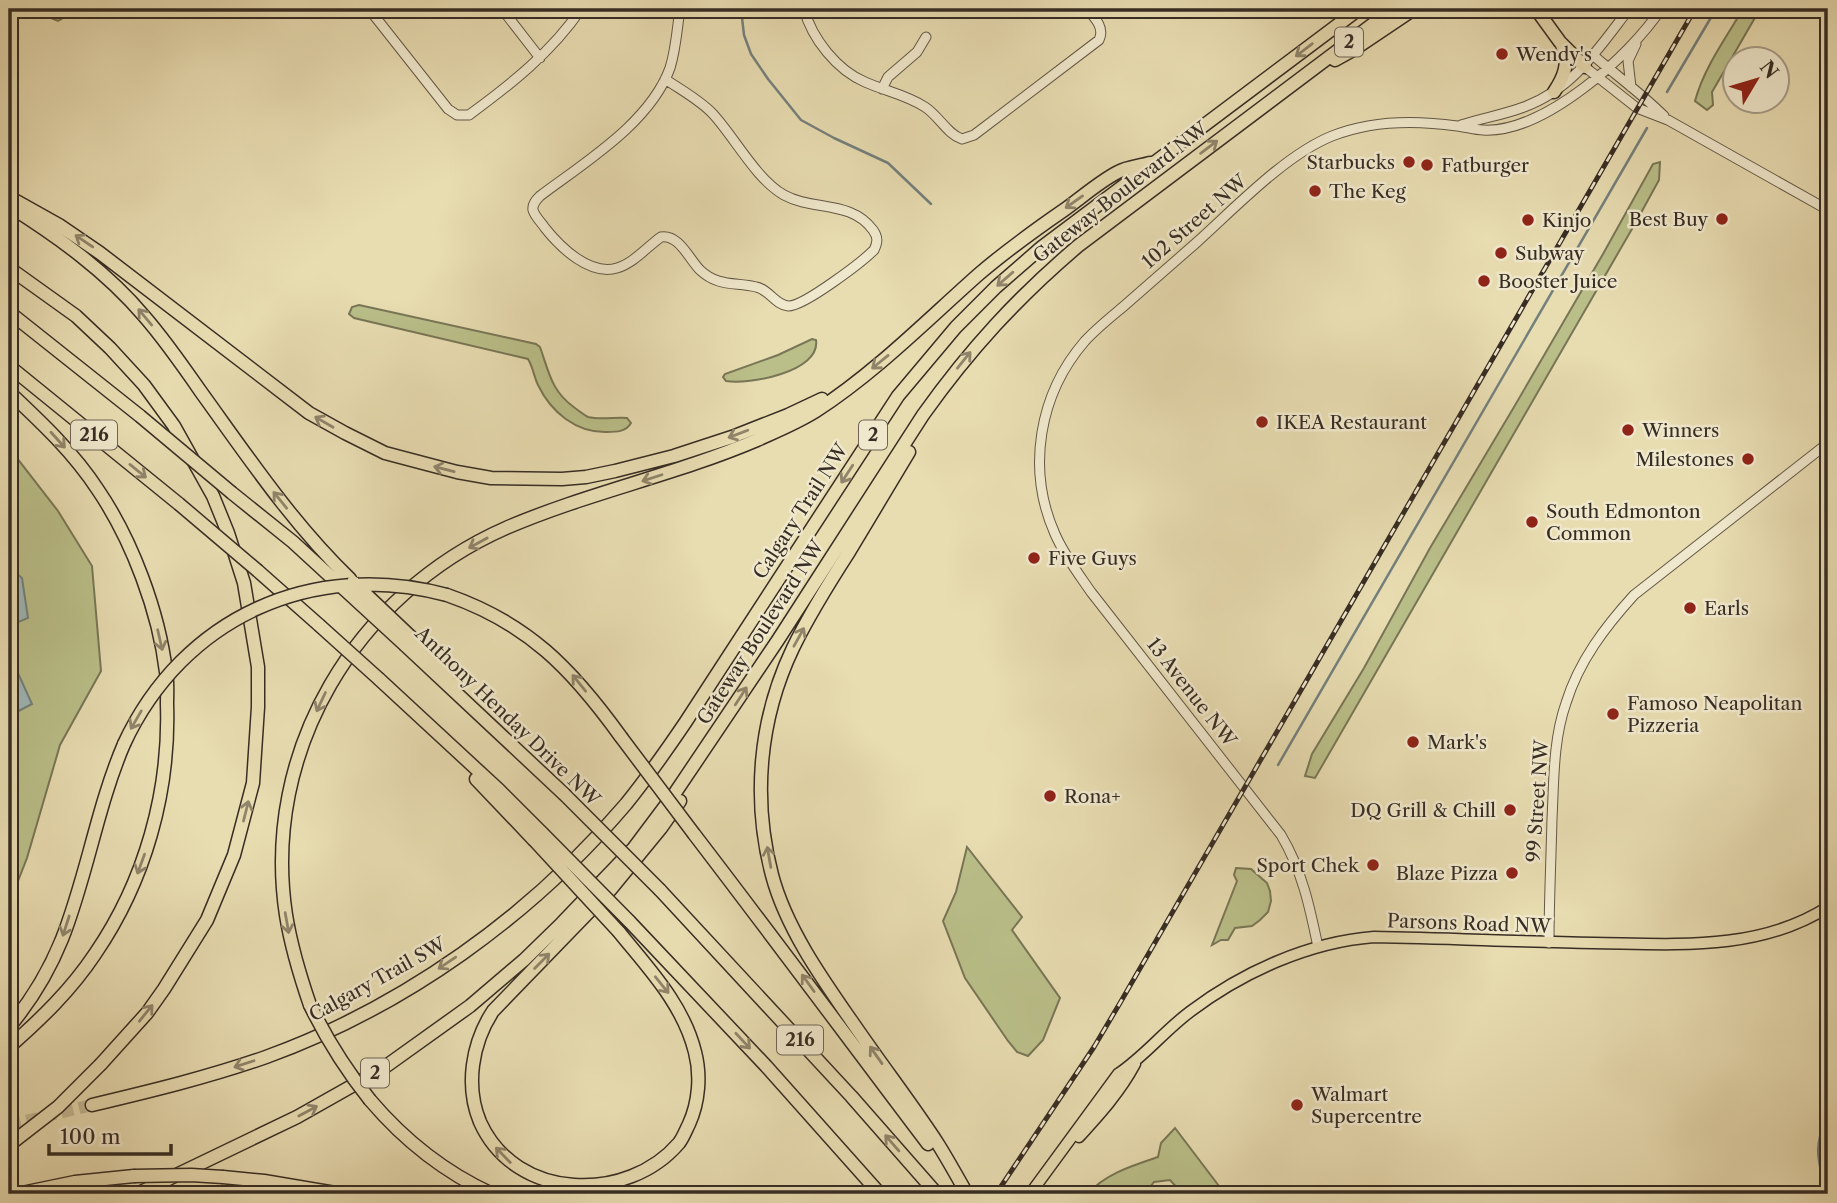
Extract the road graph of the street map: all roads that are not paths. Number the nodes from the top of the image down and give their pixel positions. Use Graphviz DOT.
graph roads {
  1 [pos="369,9"];
  2 [pos="502,9"];
  3 [pos="581,9"];
  4 [pos="680,9"];
  5 [pos="804,9"];
  6 [pos="1087,9"];
  7 [pos="1359,9"];
  8 [pos="1393,9"];
  9 [pos="1414,9"];
  10 [pos="1535,9"];
  11 [pos="1629,9"];
  12 [pos="1661,9"];
  13 [pos="1639,36"];
  14 [pos="926,37"];
  15 [pos="1560,42"];
  16 [pos="1594,56"];
  17 [pos="540,58"];
  18 [pos="1585,67"];
  19 [pos="1607,68"];
  20 [pos="1304,76"];
  21 [pos="1596,77"];
  22 [pos="665,79"];
  23 [pos="1631,87"];
  24 [pos="882,89"];
  25 [pos="1554,92"];
  26 [pos="1668,120"];
  27 [pos="1459,126"];
  28 [pos="1156,162"];
  29 [pos="9,197"];
  30 [pos="9,206"];
  31 [pos="1828,210"];
  32 [pos="9,268"];
  33 [pos="9,312"];
  34 [pos="9,366"];
  35 [pos="846,389"];
  36 [pos="9,392"];
  37 [pos="923,415"];
  38 [pos="1828,443"];
  39 [pos="1039,458"];
  40 [pos="346,583"];
  41 [pos="725,720"];
  42 [pos="656,765"];
  43 [pos="538,837"];
  44 [pos="1828,907"];
  45 [pos="1549,943"];
  46 [pos="1318,947"];
  47 [pos="9,1027"];
  48 [pos="9,1047"];
  49 [pos="92,1105"];
  50 [pos="820,1126"];
  51 [pos="9,1145"];
  52 [pos="17,1194"];
  53 [pos="137,1194"];
  54 [pos="341,1194"];
  55 [pos="492,1194"];
  56 [pos="869,1194"];
  57 [pos="880,1194"];
  58 [pos="937,1194"];
  59 [pos="967,1194"];
  60 [pos="1030,1194"];
  1 -- 17 [label="street"];
  2 -- 17 [label="street"];
  3 -- 17 [label="street"];
  4 -- 22 [label="street"];
  5 -- 24 [label="street"];
  6 -- 24 [label="street"];
  7 -- 28 [label="highway, Calgary Trail NW / 2, one-way"];
  8 -- 20 [label="highway, Gateway Boulevard NW / 2"];
  9 -- 20 [label="highway"];
  10 -- 15 [label="highway"];
  11 -- 16 [label="street, 102 Street NW"];
  12 -- 13 [label="street, 102 Street NW"];
  13 -- 19 [label="street, 102 Street NW"];
  13 -- 23 [label="street"];
  14 -- 24 [label="street"];
  15 -- 18 [label="highway"];
  15 -- 25 [label="highway"];
  16 -- 18 [label="street, 102 Street NW"];
  16 -- 19 [label="street"];
  18 -- 21 [label="street"];
  18 -- 25 [label="street, 102 Street NW"];
  19 -- 21 [label="street, 102 Street NW"];
  19 -- 23 [label="street"];
  37 -- 20 [label="highway, Gateway Boulevard NW / 2, one-way"];
  21 -- 26 [label="street"];
  21 -- 27 [label="street, 102 Street NW"];
  22 -- 22 [label="street"];
  23 -- 26 [label="street"];
  25 -- 27 [label="street, 102 Street NW"];
  26 -- 31 [label="street"];
  27 -- 39 [label="street, 102 Street NW"];
  28 -- 35 [label="highway, one-way"];
  28 -- 42 [label="highway, Calgary Trail NW / 2, one-way"];
  35 -- 29 [label="highway, one-way"];
  40 -- 30 [label="highway, one-way"];
  51 -- 32 [label="highway, one-way, bridge"];
  33 -- 40 [label="highway, Anthony Henday Drive NW / 216, bridge"];
  34 -- 43 [label="highway, 216, one-way, bridge"];
  35 -- 55 [label="highway, one-way, bridge"];
  36 -- 48 [label="highway, one-way"];
  41 -- 37 [label="highway, Gateway Boulevard NW / 2, one-way"];
  59 -- 37 [label="highway, one-way"];
  38 -- 45 [label="street, 99 Street NW"];
  39 -- 46 [label="street, 13 Avenue NW"];
  58 -- 40 [label="highway, Anthony Henday Drive NW / 216, one-way, bridge"];
  43 -- 41 [label="highway, one-way, bridge"];
  53 -- 41 [label="highway, Gateway Boulevard NW / 2, one-way"];
  42 -- 49 [label="highway, Calgary Trail SW / 2, one-way"];
  43 -- 50 [label="highway, 216, one-way, bridge"];
  44 -- 45 [label="main road, Parsons Road NW"];
  45 -- 46 [label="main road, Parsons Road NW"];
  46 -- 60 [label="main road, Parsons Road NW"];
  59 -- 47 [label="highway, one-way, bridge"];
  50 -- 56 [label="highway"];
  50 -- 57 [label="highway, 216"];
  52 -- 54 [label="highway, bridge"];
}
